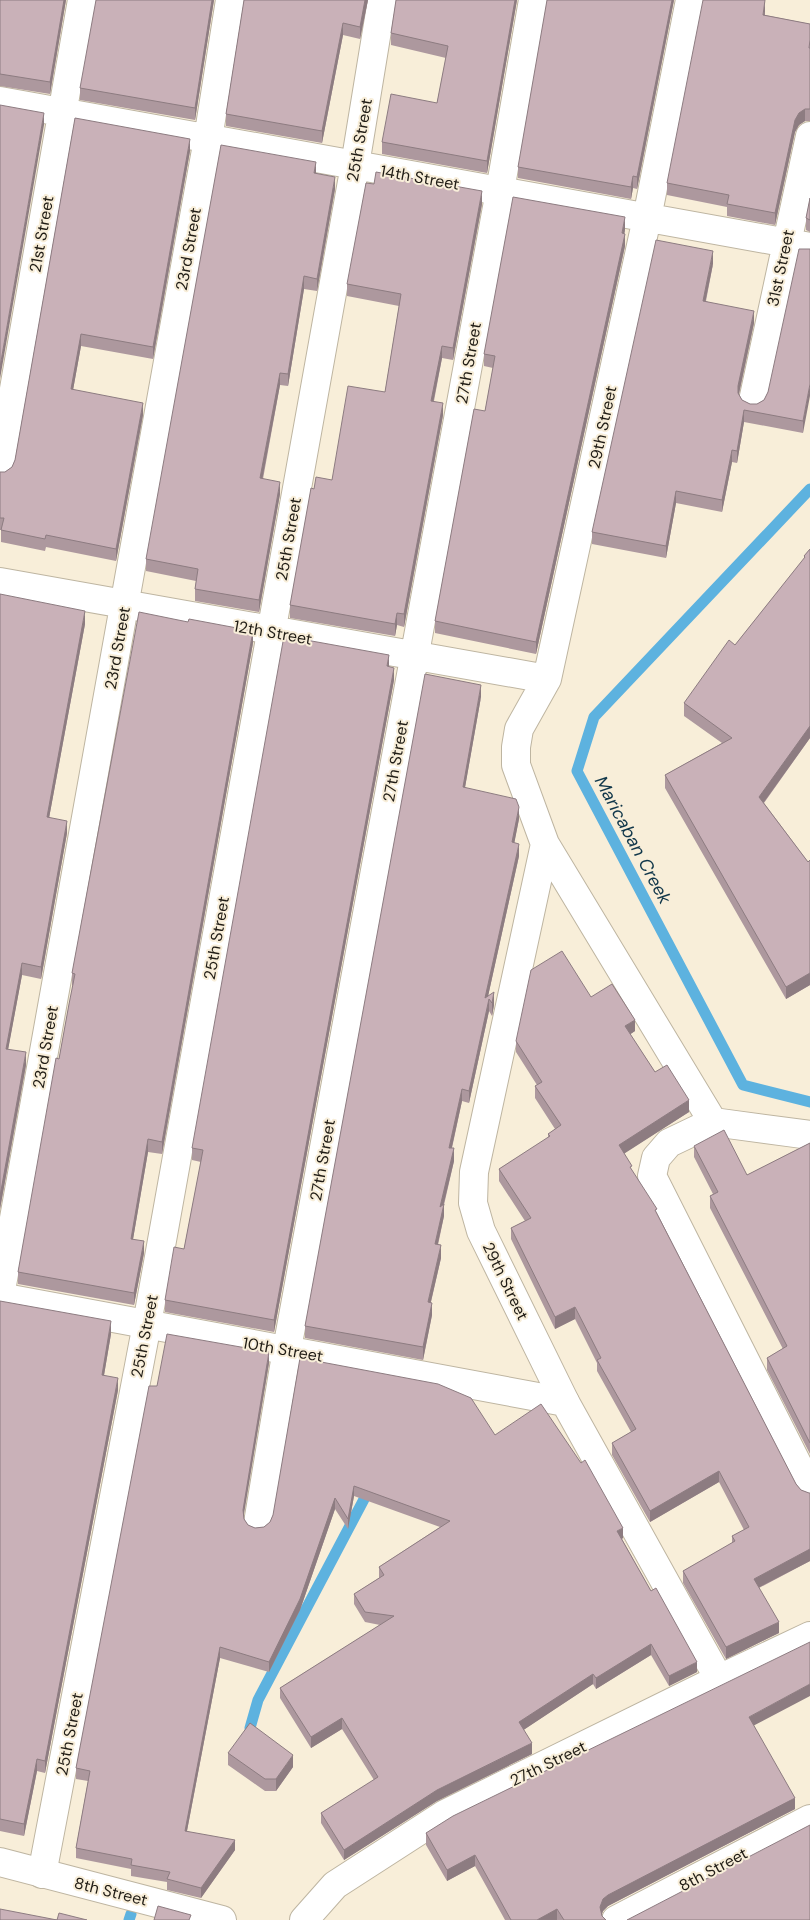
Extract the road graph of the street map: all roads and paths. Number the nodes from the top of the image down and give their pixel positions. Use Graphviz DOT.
graph roads {
  1 [pos="82,0"];
  2 [pos="230,0"];
  3 [pos="382,0"];
  4 [pos="533,0"];
  5 [pos="690,0"];
  6 [pos="0,101"];
  7 [pos="63,112"];
  8 [pos="810,136"];
  9 [pos="208,139"];
  10 [pos="355,165"];
  11 [pos="500,191"];
  12 [pos="647,218"];
  13 [pos="798,245"];
  14 [pos="753,401"];
  15 [pos="0,469"];
  16 [pos="0,582"];
  17 [pos="124,605"];
  18 [pos="271,632"];
  19 [pos="414,657"];
  20 [pos="547,679"];
  21 [pos="545,844"];
  22 [pos="714,1122"];
  23 [pos="810,1135"];
  24 [pos="0,1296"];
  25 [pos="147,1324"];
  26 [pos="287,1349"];
  27 [pos="566,1402"];
  28 [pos="810,1489"];
  29 [pos="258,1523"];
  30 [pos="810,1636"];
  31 [pos="719,1679"];
  32 [pos="810,1818"];
  33 [pos="0,1862"];
  34 [pos="42,1874"];
  35 [pos="222,1920"];
  36 [pos="304,1920"];
  37 [pos="616,1920"];
  1 -- 7 [label="street, 21st Street"];
  2 -- 9 [label="street, 23rd Street"];
  3 -- 10 [label="street, 25th Street"];
  4 -- 11 [label="street, 27th Street"];
  5 -- 12 [label="street, 29th Street"];
  6 -- 7 [label="street, 14th Street"];
  7 -- 9 [label="street, 14th Street"];
  7 -- 15 [label="street, 21st Street"];
  8 -- 13 [label="street, 31st Street"];
  9 -- 10 [label="street, 14th Street"];
  9 -- 17 [label="street, 23rd Street"];
  10 -- 11 [label="street, 14th Street"];
  10 -- 18 [label="street, 25th Street"];
  11 -- 12 [label="street, 14th Street"];
  11 -- 19 [label="street, 27th Street"];
  12 -- 13 [label="street, 14th Street"];
  12 -- 20 [label="street, 29th Street"];
  13 -- 14 [label="street, 31st Street"];
  16 -- 17 [label="street, 12th Street"];
  17 -- 18 [label="street, 12th Street"];
  17 -- 24 [label="street, 23rd Street"];
  18 -- 19 [label="street, 12th Street"];
  18 -- 25 [label="street, 25th Street"];
  19 -- 20 [label="street, 12th Street"];
  19 -- 26 [label="street, 27th Street"];
  20 -- 21 [label="street, 29th Street"];
  21 -- 22 [label="street, 29th Street"];
  21 -- 27 [label="street, 29th Street"];
  22 -- 23 [label="street"];
  22 -- 28 [label="street"];
  24 -- 25 [label="street, 10th Street"];
  25 -- 26 [label="street, 10th Street"];
  25 -- 34 [label="street, 25th Street"];
  26 -- 27 [label="street, 10th Street"];
  26 -- 29 [label="street, 27th Street"];
  27 -- 31 [label="street, 29th Street"];
  30 -- 31 [label="street, 27th Street"];
  31 -- 36 [label="street, 27th Street"];
  32 -- 37 [label="street, 8th Street"];
  33 -- 34 [label="street, 8th Street"];
  34 -- 35 [label="street, 8th Street"];
}
